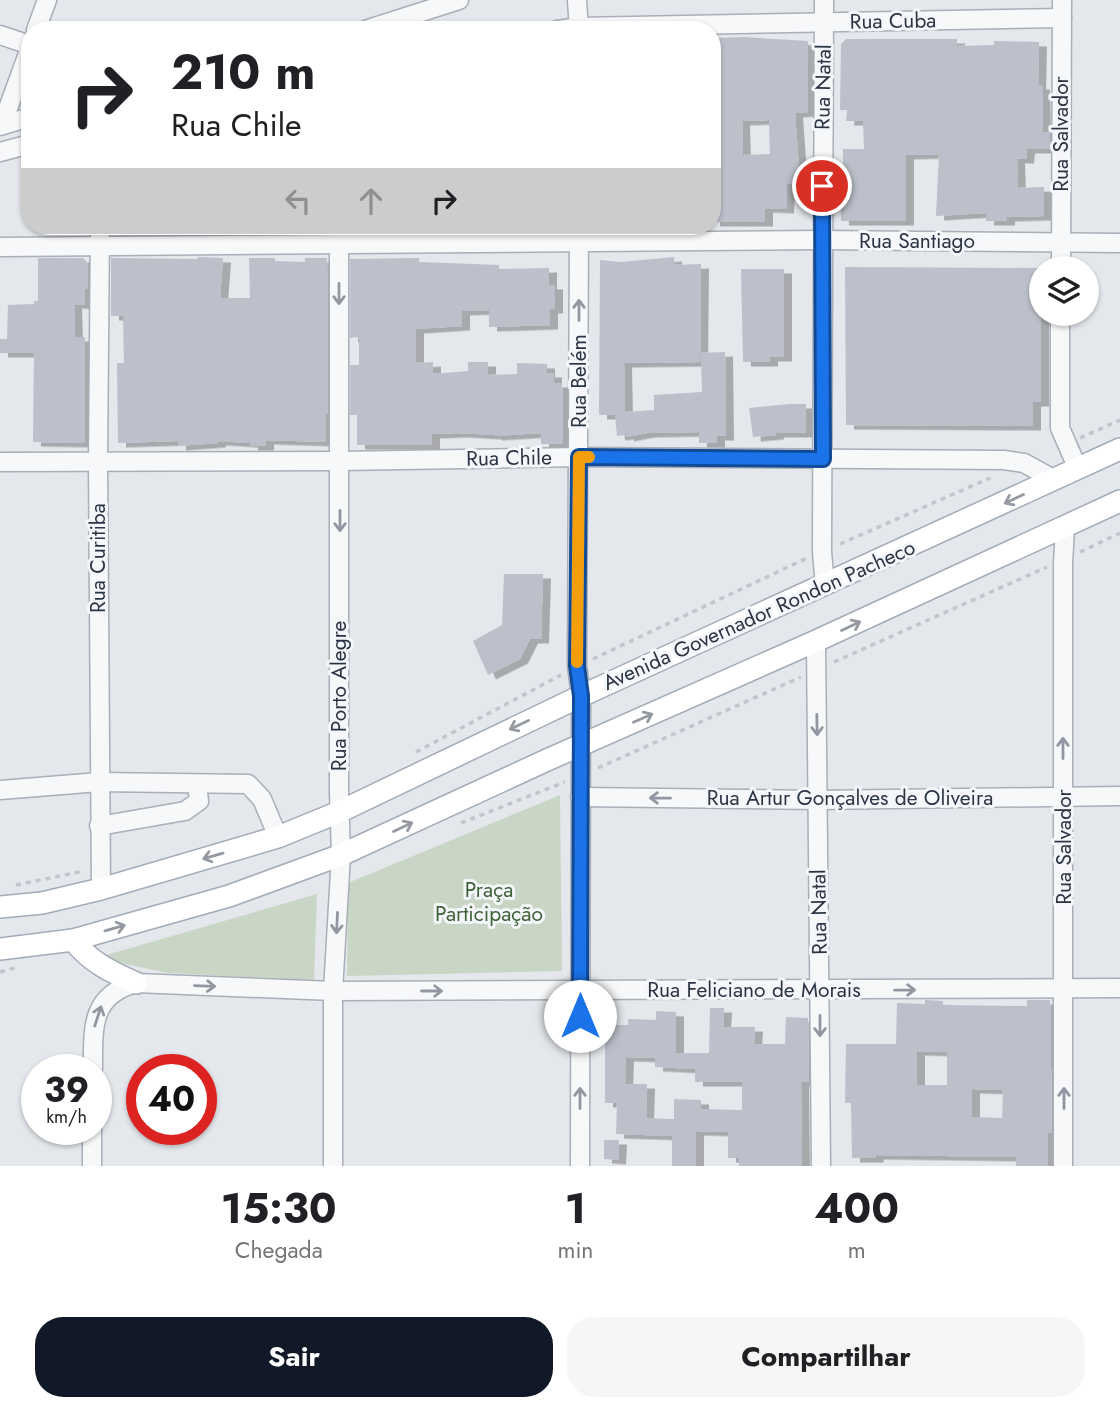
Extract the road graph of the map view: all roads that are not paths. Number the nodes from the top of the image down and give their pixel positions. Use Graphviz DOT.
graph roads {
  1 [pos="47,0"];
  2 [pos="459,0"];
  3 [pos="577,0"];
  4 [pos="824,0"];
  5 [pos="1062,9"];
  6 [pos="39,21"];
  7 [pos="393,21"];
  8 [pos="578,21"];
  9 [pos="824,22"];
  10 [pos="721,25"];
  11 [pos="0,35"];
  12 [pos="21,43"];
  13 [pos="21,71"];
  14 [pos="21,119"];
  15 [pos="1,125"];
  16 [pos="21,146"];
  17 [pos="0,152"];
  18 [pos="100,235"];
  19 [pos="339,235"];
  20 [pos="557,235"];
  21 [pos="579,235"];
  22 [pos="619,235"];
  23 [pos="821,240"];
  24 [pos="1061,242"];
  25 [pos="1120,243"];
  26 [pos="339,245"];
  27 [pos="0,247"];
  28 [pos="101,247"];
  29 [pos="1061,256"];
  30 [pos="1060,326"];
  31 [pos="1120,449"];
  32 [pos="579,457"];
  33 [pos="823,459"];
  34 [pos="98,461"];
  35 [pos="340,461"];
  36 [pos="0,462"];
  37 [pos="1078,469"];
  38 [pos="1055,480"];
  39 [pos="1120,501"];
  40 [pos="1066,527"];
  41 [pos="825,586"];
  42 [pos="816,649"];
  43 [pos="581,696"];
  44 [pos="581,746"];
  45 [pos="99,782"];
  46 [pos="197,784"];
  47 [pos="0,790"];
  48 [pos="1120,796"];
  49 [pos="580,797"];
  50 [pos="1063,797"];
  51 [pos="818,800"];
  52 [pos="339,812"];
  53 [pos="99,826"];
  54 [pos="278,837"];
  55 [pos="341,855"];
  56 [pos="101,889"];
  57 [pos="0,907"];
  58 [pos="73,940"];
  59 [pos="0,949"];
  60 [pos="136,983"];
  61 [pos="1064,988"];
  62 [pos="1120,988"];
  63 [pos="580,990"];
  64 [pos="820,990"];
  65 [pos="333,991"];
  66 [pos="93,1054"];
  67 [pos="92,1145"];
  68 [pos="92,1166"];
  69 [pos="333,1166"];
  70 [pos="580,1166"];
  71 [pos="821,1166"];
  72 [pos="1063,1166"];
  1 -- 6 [label="street"];
  2 -- 7 [label="street"];
  3 -- 8 [label="street"];
  4 -- 9 [label="street, Rua Natal"];
  5 -- 9 [label="street, Rua Cuba"];
  5 -- 24 [label="street, Rua Salvador"];
  9 -- 10 [label="street, Rua Cuba"];
  9 -- 23 [label="street, Rua Natal"];
  11 -- 12 [label="street"];
  13 -- 15 [label="street"];
  14 -- 15 [label="street"];
  16 -- 17 [label="street"];
  18 -- 28 [label="street, Rua Curitiba"];
  19 -- 26 [label="street, Rua Porto Alegre"];
  20 -- 26 [label="street, Rua Santiago"];
  32 -- 21 [label="street, Rua Belém, one-way"];
  22 -- 23 [label="street, Rua Santiago"];
  23 -- 24 [label="street, Rua Santiago"];
  23 -- 33 [label="street, Rua Natal"];
  24 -- 25 [label="street, Rua Santiago"];
  24 -- 29 [label="street, Rua Salvador"];
  26 -- 28 [label="street, Rua Santiago"];
  26 -- 35 [label="street, Rua Porto Alegre, one-way"];
  27 -- 28 [label="street, Rua Santiago"];
  28 -- 34 [label="street, Rua Curitiba"];
  30 -- 37 [label="street"];
  31 -- 37 [label="main road, Avenida Governador Rondon Pacheco"];
  32 -- 33 [label="street, Rua Chile"];
  32 -- 35 [label="street, Rua Chile"];
  32 -- 43 [label="street, Rua Belém"];
  33 -- 38 [label="street, Rua Chile"];
  33 -- 41 [label="street, Rua Natal"];
  34 -- 35 [label="street, Rua Chile"];
  34 -- 36 [label="street, Rua Chile"];
  34 -- 45 [label="street, Rua Curitiba"];
  35 -- 52 [label="street, Rua Porto Alegre, one-way"];
  37 -- 38 [label="main road, Avenida Governador Rondon Pacheco"];
  38 -- 41 [label="main road, Avenida Governador Rondon Pacheco, one-way"];
  39 -- 40 [label="main road"];
  42 -- 40 [label="main road, one-way"];
  50 -- 40 [label="street, Rua Salvador, one-way"];
  41 -- 43 [label="main road, Avenida Governador Rondon Pacheco"];
  44 -- 42 [label="main road, one-way"];
  42 -- 51 [label="street, Rua Natal, one-way"];
  43 -- 44 [label="street, Rua Belém"];
  43 -- 52 [label="main road, Avenida Governador Rondon Pacheco, one-way"];
  44 -- 49 [label="street, Rua Belém"];
  55 -- 44 [label="main road, one-way"];
  45 -- 46 [label="street"];
  45 -- 47 [label="street"];
  45 -- 53 [label="street, Rua Curitiba"];
  46 -- 53 [label="street"];
  46 -- 54 [label="street"];
  48 -- 50 [label="street, Rua Artur Gonçalves de Oliveira"];
  51 -- 49 [label="street, Rua Artur Gonçalves de Oliveira, one-way"];
  49 -- 63 [label="street, Rua Belém"];
  50 -- 51 [label="street, Rua Artur Gonçalves de Oliveira"];
  50 -- 61 [label="street, Rua Salvador"];
  51 -- 64 [label="street, Rua Natal"];
  52 -- 54 [label="main road, Avenida Governador Rondon Pacheco"];
  52 -- 55 [label="street, Rua Porto Alegre"];
  53 -- 56 [label="street, Rua Curitiba"];
  54 -- 56 [label="main road, Avenida Governador Rondon Pacheco, one-way"];
  58 -- 55 [label="main road, one-way"];
  55 -- 65 [label="street, Rua Porto Alegre, one-way"];
  56 -- 57 [label="main road, Avenida Governador Rondon Pacheco"];
  58 -- 59 [label="main road"];
  58 -- 60 [label="main road"];
  60 -- 65 [label="street, Rua Feliciano de Morais, one-way"];
  66 -- 60 [label="street, one-way"];
  61 -- 62 [label="street, Rua Feliciano de Morais"];
  64 -- 61 [label="street, Rua Feliciano de Morais, one-way"];
  72 -- 61 [label="street, Rua Salvador, one-way"];
  63 -- 64 [label="street, Rua Feliciano de Morais"];
  65 -- 63 [label="street, Rua Feliciano de Morais, one-way"];
  70 -- 63 [label="street, Rua Belém, one-way"];
  64 -- 71 [label="street, Rua Natal, one-way"];
  65 -- 69 [label="street, Rua Porto Alegre"];
  67 -- 68 [label="street"];
}
